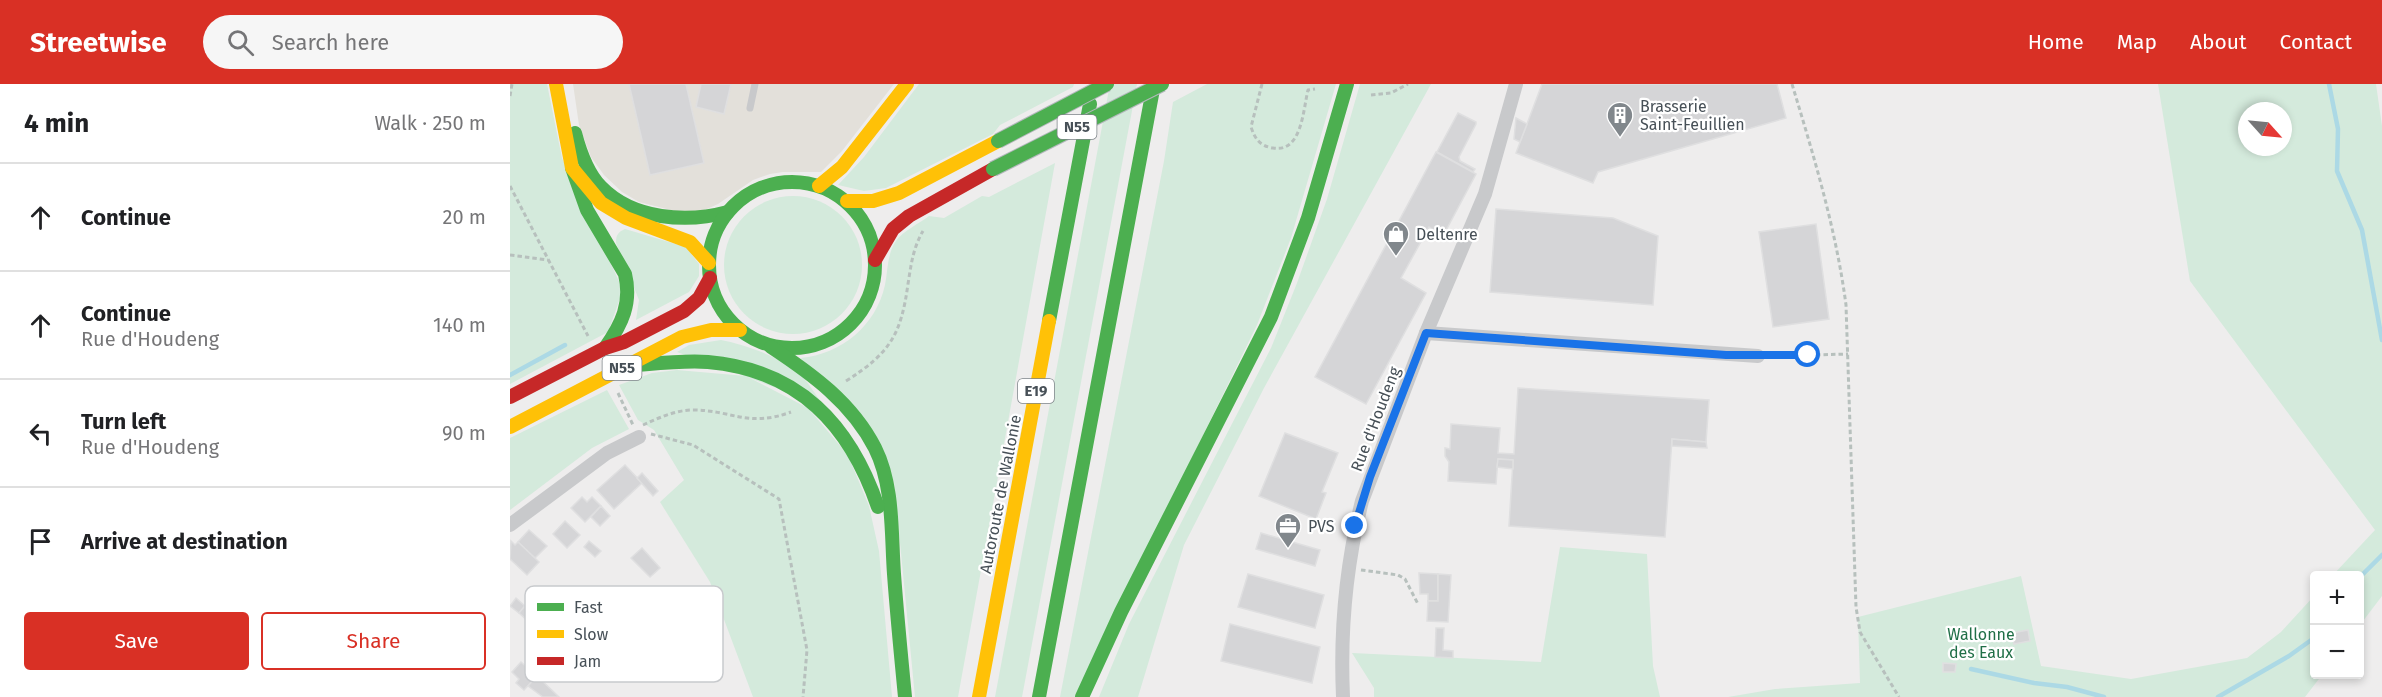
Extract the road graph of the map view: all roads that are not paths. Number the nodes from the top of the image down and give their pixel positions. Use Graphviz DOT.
graph roads {
  1 [pos="556,84"];
  2 [pos="567,84"];
  3 [pos="755,84"];
  4 [pos="908,84"];
  5 [pos="1094,84"];
  6 [pos="1107,84"];
  7 [pos="1154,84"];
  8 [pos="1162,84"];
  9 [pos="1347,84"];
  10 [pos="1516,84"];
  11 [pos="750,108"];
  12 [pos="572,168"];
  13 [pos="819,186"];
  14 [pos="846,201"];
  15 [pos="728,213"];
  16 [pos="875,260"];
  17 [pos="709,263"];
  18 [pos="710,278"];
  19 [pos="740,330"];
  20 [pos="1426,333"];
  21 [pos="767,344"];
  22 [pos="605,348"];
  23 [pos="1758,356"];
  24 [pos="626,366"];
  25 [pos="510,397"];
  26 [pos="510,427"];
  27 [pos="639,433"];
  28 [pos="510,525"];
  29 [pos="893,557"];
  30 [pos="905,697"];
  31 [pos="979,697"];
  32 [pos="1039,697"];
  33 [pos="1082,697"];
  34 [pos="1343,697"];
  1 -- 12 [label="main road"];
  2 -- 15 [label="main road"];
  3 -- 11 [label="lane"];
  4 -- 13 [label="main road"];
  5 -- 31 [label="main road, Autoroute de Wallonie / E19"];
  6 -- 14 [label="main road, N55, bridge"];
  7 -- 32 [label="main road"];
  8 -- 16 [label="main road, N55, bridge"];
  9 -- 33 [label="main road"];
  10 -- 20 [label="street, Rue d'Houdeng"];
  12 -- 17 [label="main road"];
  12 -- 22 [label="main road"];
  13 -- 14 [label="main road, N55"];
  13 -- 15 [label="main road, N55"];
  14 -- 16 [label="main road, N55"];
  15 -- 17 [label="main road, N55"];
  16 -- 21 [label="main road, N55"];
  17 -- 18 [label="main road, N55"];
  18 -- 19 [label="main road, N55"];
  18 -- 22 [label="main road, N55"];
  19 -- 21 [label="main road, N55"];
  19 -- 24 [label="main road, N55"];
  20 -- 23 [label="street"];
  20 -- 34 [label="street, Rue d'Houdeng"];
  21 -- 29 [label="main road"];
  22 -- 25 [label="main road, N55"];
  24 -- 26 [label="main road, N55"];
  24 -- 29 [label="main road"];
  27 -- 28 [label="street"];
  29 -- 30 [label="main road"];
}
